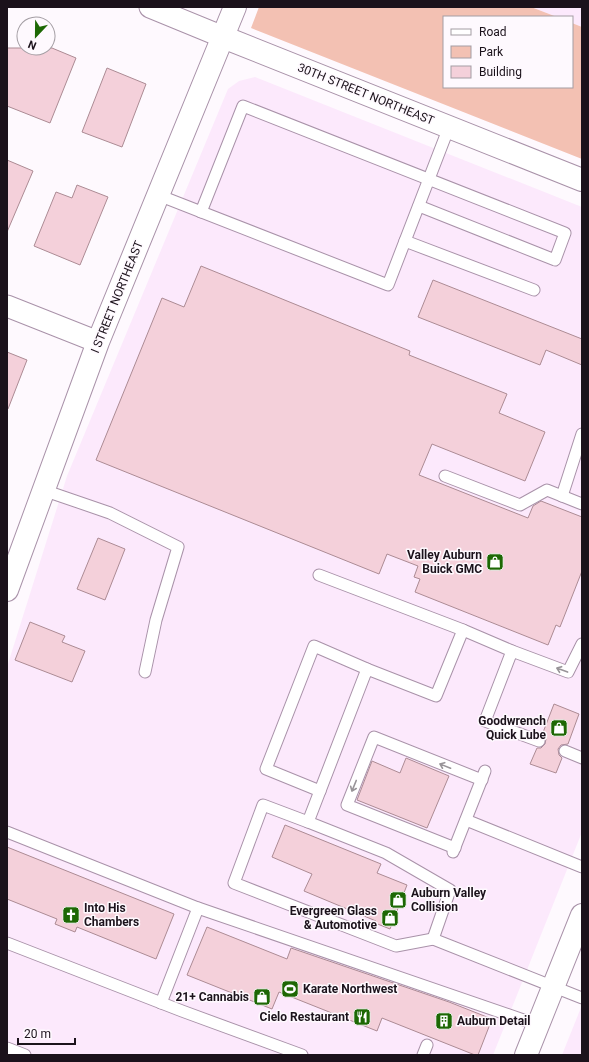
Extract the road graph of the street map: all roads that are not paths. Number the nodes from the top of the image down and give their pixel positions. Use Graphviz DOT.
graph roads {
  1 [pos="150,7"];
  2 [pos="235,7"];
  3 [pos="223,37"];
  4 [pos="449,128"];
  5 [pos="429,180"];
  6 [pos="582,180"];
  7 [pos="158,195"];
  8 [pos="419,206"];
  9 [pos="202,212"];
  10 [pos="405,242"];
  11 [pos="534,290"];
  12 [pos="7,306"];
  13 [pos="98,342"];
  14 [pos="582,434"];
  15 [pos="445,476"];
  16 [pos="43,490"];
  17 [pos="562,496"];
  18 [pos="582,504"];
  19 [pos="319,575"];
  20 [pos="7,590"];
  21 [pos="463,630"];
  22 [pos="582,643"];
  23 [pos="512,651"];
  24 [pos="367,669"];
  25 [pos="145,672"];
  26 [pos="539,741"];
  27 [pos="565,751"];
  28 [pos="582,758"];
  29 [pos="320,790"];
  30 [pos="466,820"];
  31 [pos="308,822"];
  32 [pos="7,832"];
  33 [pos="582,867"];
  34 [pos="198,908"];
  35 [pos="582,915"];
  36 [pos="432,939"];
  37 [pos="7,943"];
  38 [pos="554,987"];
  39 [pos="582,998"];
  40 [pos="161,1003"];
  41 [pos="538,1025"];
  42 [pos="7,1048"];
  43 [pos="25,1055"];
  44 [pos="302,1055"];
  45 [pos="526,1055"];
  1 -- 3 [label="street, 30TH STREET NORTHEAST"];
  2 -- 3 [label="street, I STREET NORTHEAST"];
  3 -- 4 [label="street, 30TH STREET NORTHEAST"];
  3 -- 7 [label="street, I STREET NORTHEAST"];
  4 -- 5 [label="lane"];
  4 -- 6 [label="street, 30TH STREET NORTHEAST"];
  5 -- 8 [label="lane"];
  5 -- 8 [label="lane"];
  5 -- 9 [label="lane"];
  7 -- 9 [label="lane"];
  7 -- 13 [label="street, I STREET NORTHEAST"];
  8 -- 10 [label="lane"];
  9 -- 10 [label="lane"];
  10 -- 11 [label="lane"];
  12 -- 13 [label="street"];
  13 -- 16 [label="street, I STREET NORTHEAST"];
  14 -- 17 [label="lane"];
  15 -- 17 [label="lane"];
  16 -- 20 [label="street, I STREET NORTHEAST"];
  16 -- 25 [label="lane"];
  17 -- 18 [label="lane"];
  19 -- 21 [label="lane"];
  21 -- 23 [label="lane"];
  21 -- 24 [label="lane"];
  22 -- 23 [label="lane, one-way"];
  23 -- 26 [label="lane"];
  24 -- 29 [label="lane"];
  24 -- 29 [label="lane"];
  27 -- 28 [label="lane"];
  29 -- 31 [label="lane"];
  30 -- 30 [label="lane, one-way"];
  30 -- 33 [label="lane"];
  31 -- 36 [label="lane"];
  31 -- 36 [label="lane"];
  32 -- 34 [label="lane"];
  34 -- 40 [label="lane"];
  34 -- 41 [label="lane"];
  35 -- 38 [label="street"];
  36 -- 38 [label="lane"];
  37 -- 40 [label="lane"];
  38 -- 39 [label="lane"];
  38 -- 41 [label="street"];
  40 -- 44 [label="lane"];
  41 -- 45 [label="street"];
  42 -- 43 [label="lane"];
}
